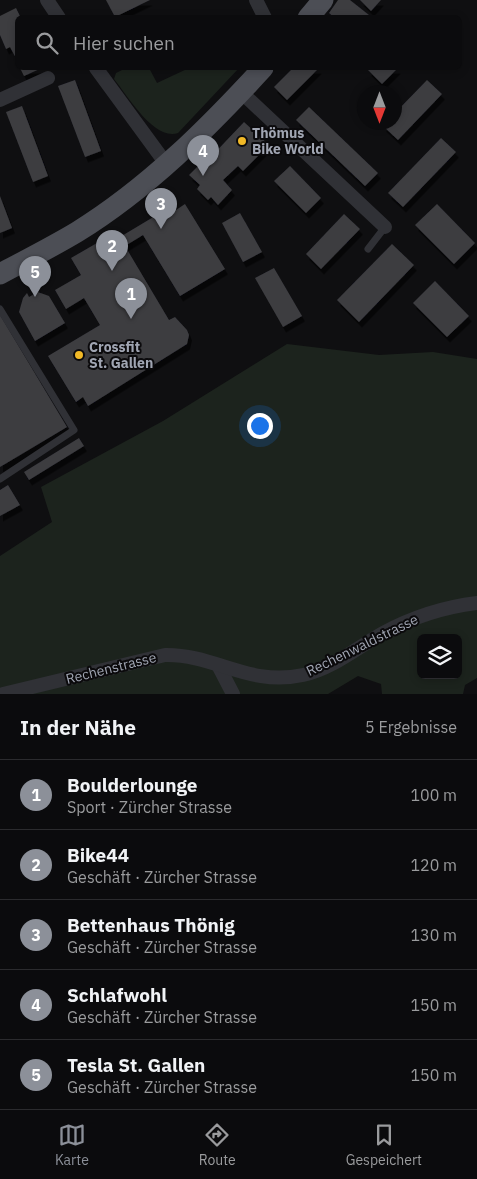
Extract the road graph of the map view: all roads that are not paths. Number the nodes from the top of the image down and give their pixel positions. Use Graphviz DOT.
graph roads {
  1 [pos="47,0"];
  2 [pos="256,0"];
  3 [pos="323,0"];
  4 [pos="57,15"];
  5 [pos="264,15"];
  6 [pos="310,15"];
  7 [pos="97,70"];
  8 [pos="261,70"];
  9 [pos="48,78"];
  10 [pos="241,92"];
  11 [pos="0,100"];
  12 [pos="167,165"];
  13 [pos="385,227"];
  14 [pos="368,249"];
  15 [pos="0,274"];
  16 [pos="0,309"];
  17 [pos="0,478"];
  18 [pos="477,603"];
  19 [pos="218,665"];
  20 [pos="3,694"];
  21 [pos="233,694"];
  1 -- 4 [label="street"];
  2 -- 5 [label="street"];
  3 -- 6 [label="main road"];
  7 -- 12 [label="street"];
  8 -- 10 [label="main road"];
  9 -- 11 [label="street"];
  10 -- 12 [label="main road"];
  10 -- 13 [label="street"];
  12 -- 15 [label="main road"];
  13 -- 14 [label="lane"];
  16 -- 17 [label="lane"];
  18 -- 19 [label="street, Rechenwaldstrasse"];
  19 -- 20 [label="street, Rechenstrasse"];
  19 -- 21 [label="street"];
}
